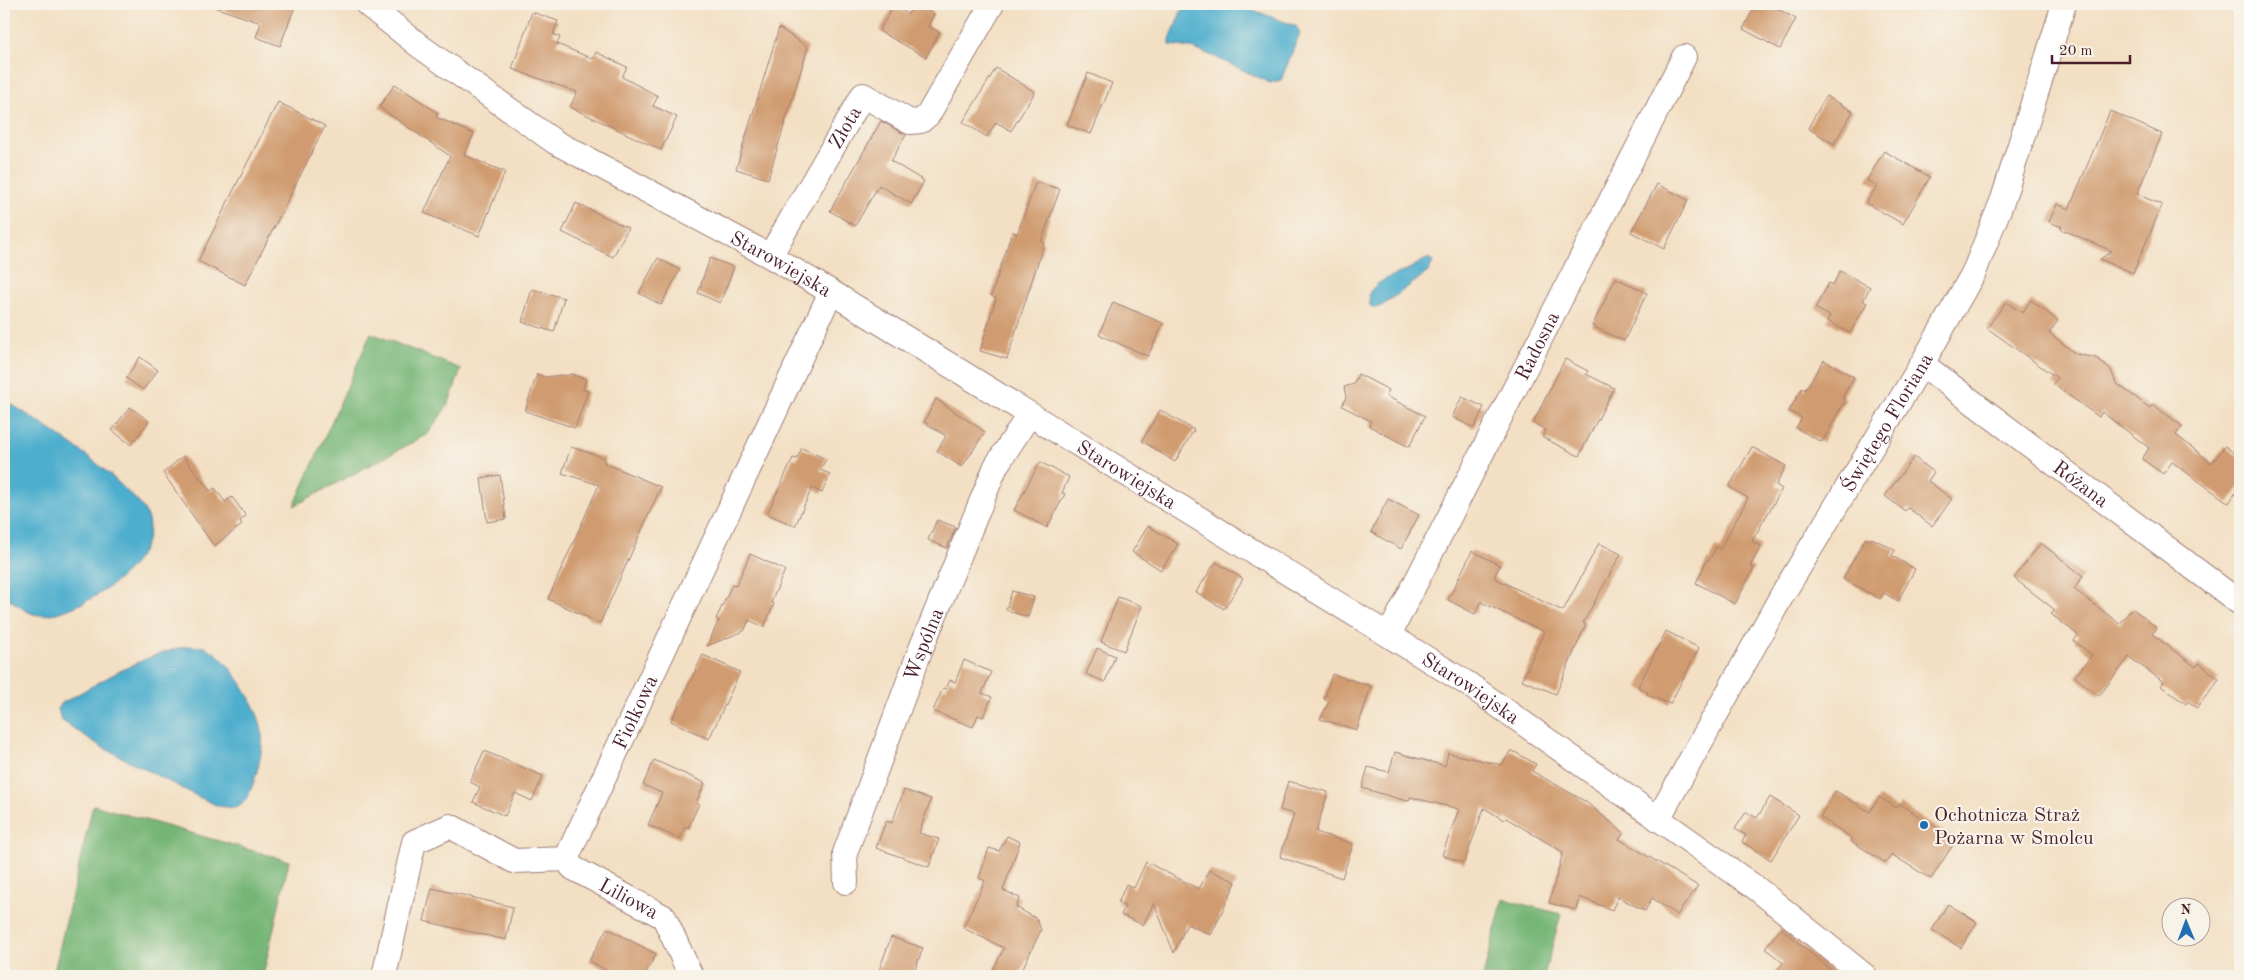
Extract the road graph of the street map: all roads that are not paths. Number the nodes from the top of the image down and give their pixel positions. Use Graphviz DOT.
graph roads {
  1 [pos="367,4"];
  2 [pos="992,4"];
  3 [pos="2064,4"];
  4 [pos="1684,57"];
  5 [pos="770,256"];
  6 [pos="831,292"];
  7 [pos="1922,364"];
  8 [pos="1029,415"];
  9 [pos="2240,602"];
  10 [pos="1389,635"];
  11 [pos="1658,819"];
  12 [pos="566,858"];
  13 [pos="846,882"];
  14 [pos="384,976"];
  15 [pos="691,976"];
  16 [pos="1865,976"];
  1 -- 5 [label="street, Starowiejska"];
  2 -- 5 [label="street, Złota"];
  3 -- 7 [label="street, Świętego Floriana"];
  4 -- 10 [label="street, Radosna"];
  5 -- 6 [label="street, Starowiejska"];
  6 -- 8 [label="street, Starowiejska"];
  6 -- 12 [label="street, Fiołkowa"];
  7 -- 9 [label="street, Różana"];
  7 -- 11 [label="street, Świętego Floriana"];
  8 -- 10 [label="street, Starowiejska"];
  8 -- 13 [label="street, Wspólna"];
  10 -- 11 [label="street, Starowiejska"];
  11 -- 16 [label="street, Starowiejska"];
  12 -- 14 [label="street"];
  12 -- 15 [label="street, Liliowa"];
}
